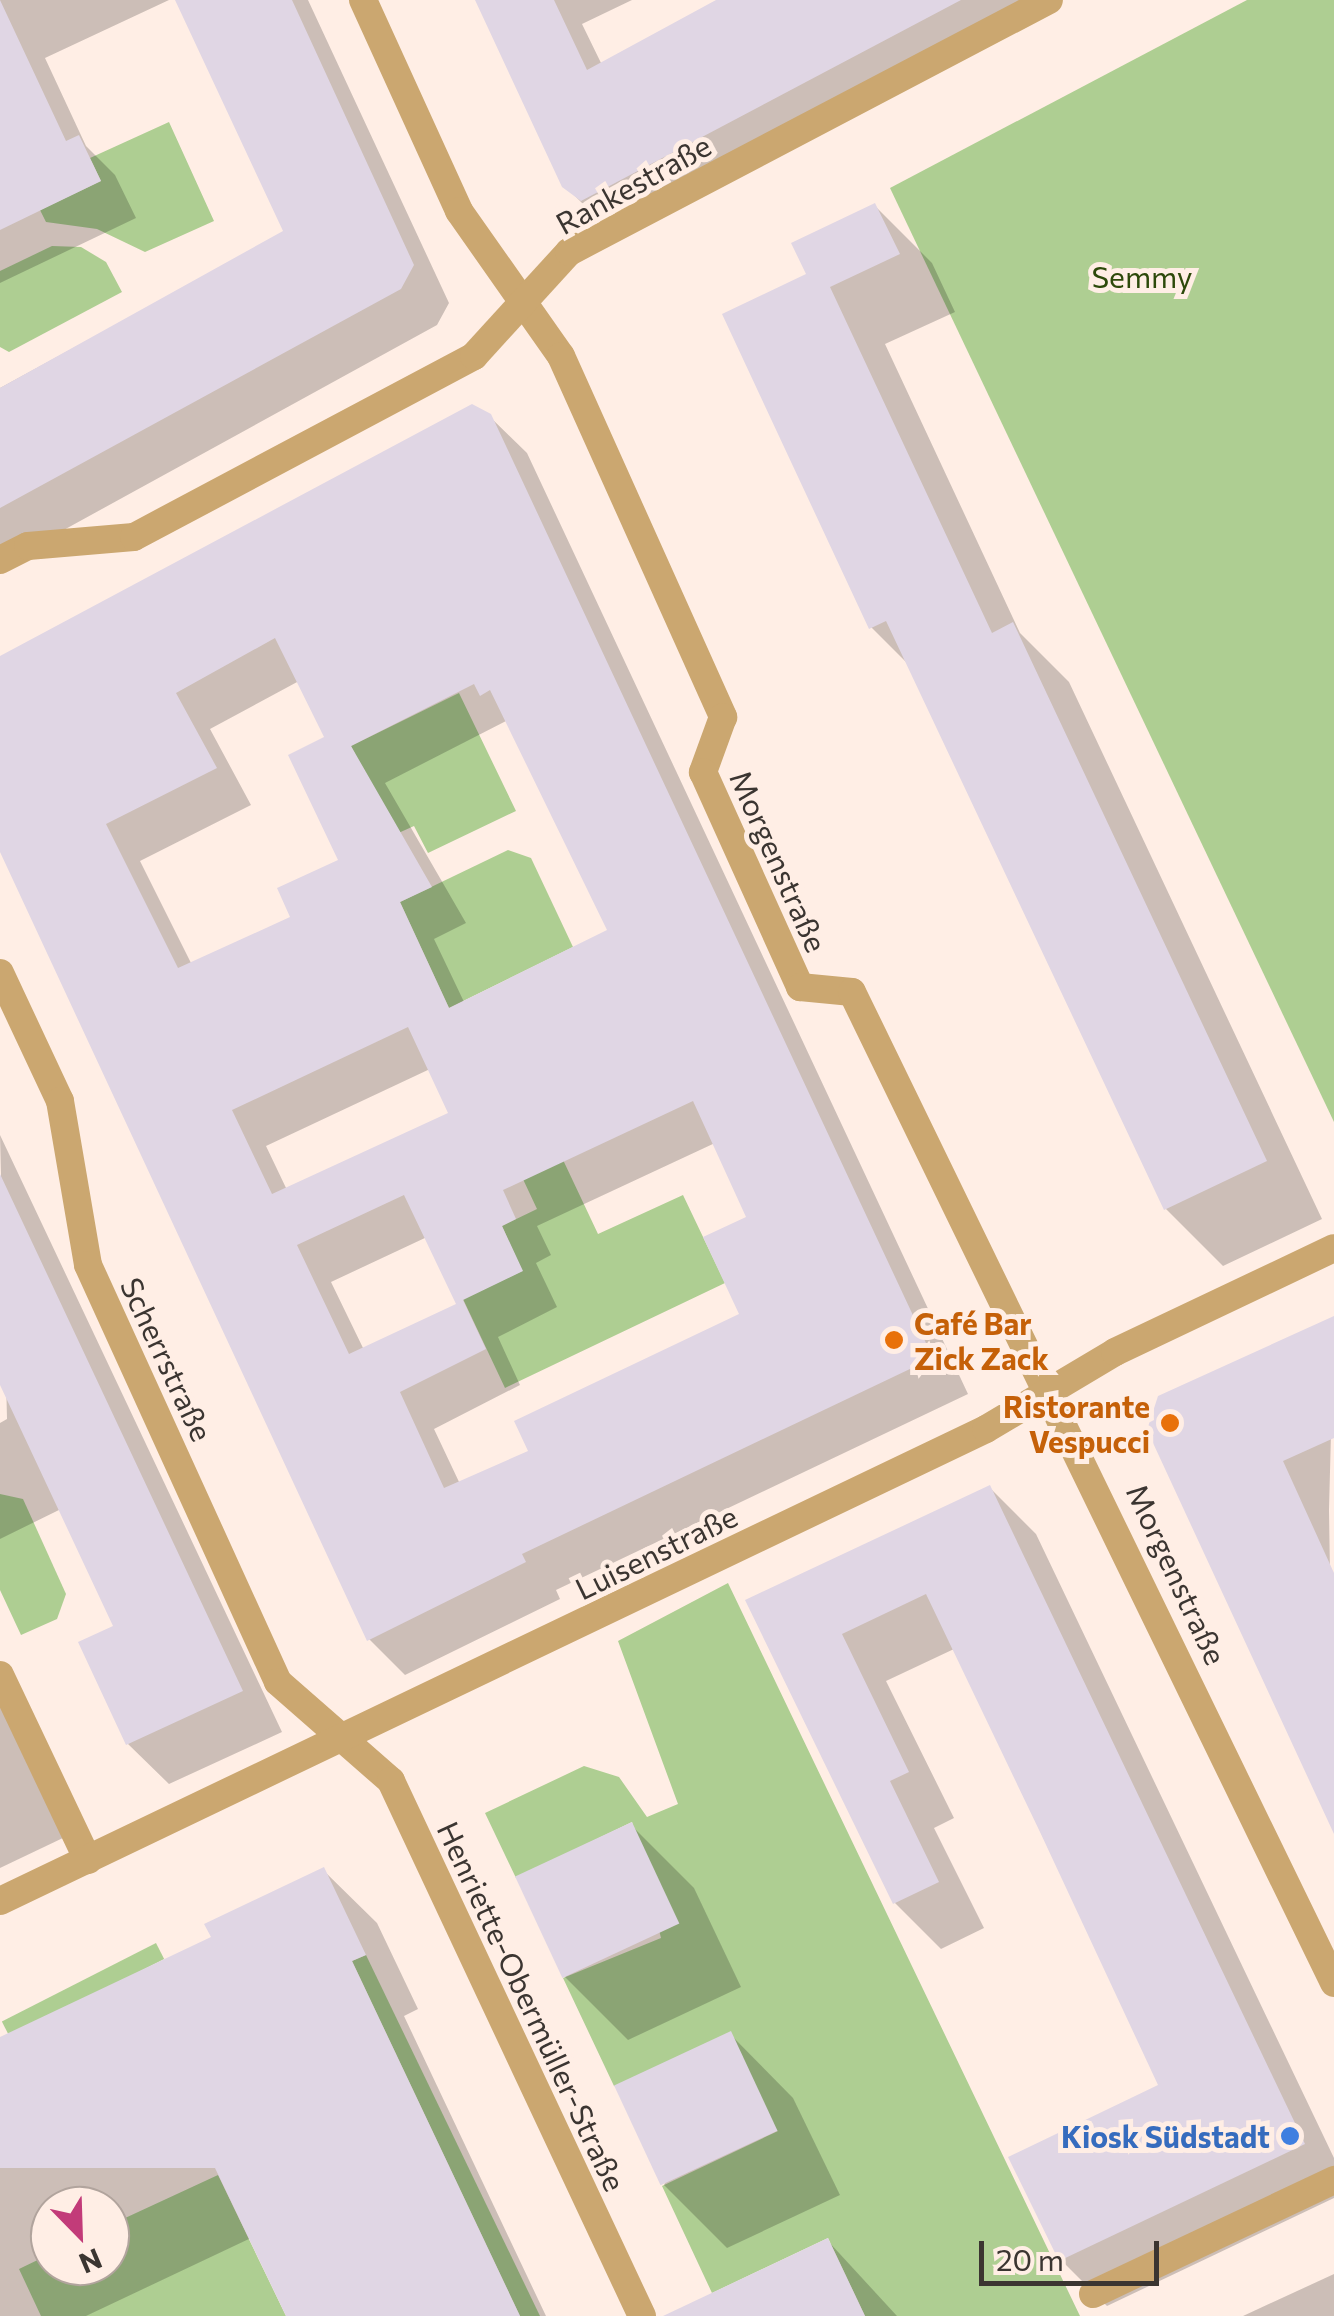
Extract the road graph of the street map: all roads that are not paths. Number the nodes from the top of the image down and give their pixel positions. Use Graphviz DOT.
graph roads {
  1 [pos="363,0"];
  2 [pos="1049,0"];
  3 [pos="522,302"];
  4 [pos="0,560"];
  5 [pos="0,973"];
  6 [pos="1334,1248"];
  7 [pos="1054,1393"];
  8 [pos="0,1674"];
  9 [pos="344,1739"];
  10 [pos="88,1860"];
  11 [pos="0,1902"];
  12 [pos="1333,1980"];
  13 [pos="1334,2180"];
  14 [pos="1094,2294"];
  15 [pos="642,2316"];
  1 -- 3 [label="street, Morgenstraße"];
  2 -- 3 [label="street, Rankestraße"];
  3 -- 4 [label="street, Rankestraße"];
  3 -- 7 [label="street, Morgenstraße"];
  5 -- 9 [label="street, Scherrstraße"];
  6 -- 7 [label="street, Luisenstraße"];
  7 -- 9 [label="street, Luisenstraße"];
  7 -- 12 [label="street, Morgenstraße"];
  8 -- 10 [label="street"];
  9 -- 10 [label="street, Luisenstraße"];
  9 -- 15 [label="street, Henriette-Obermüller-Straße"];
  10 -- 11 [label="street, Luisenstraße"];
  13 -- 14 [label="street"];
}
